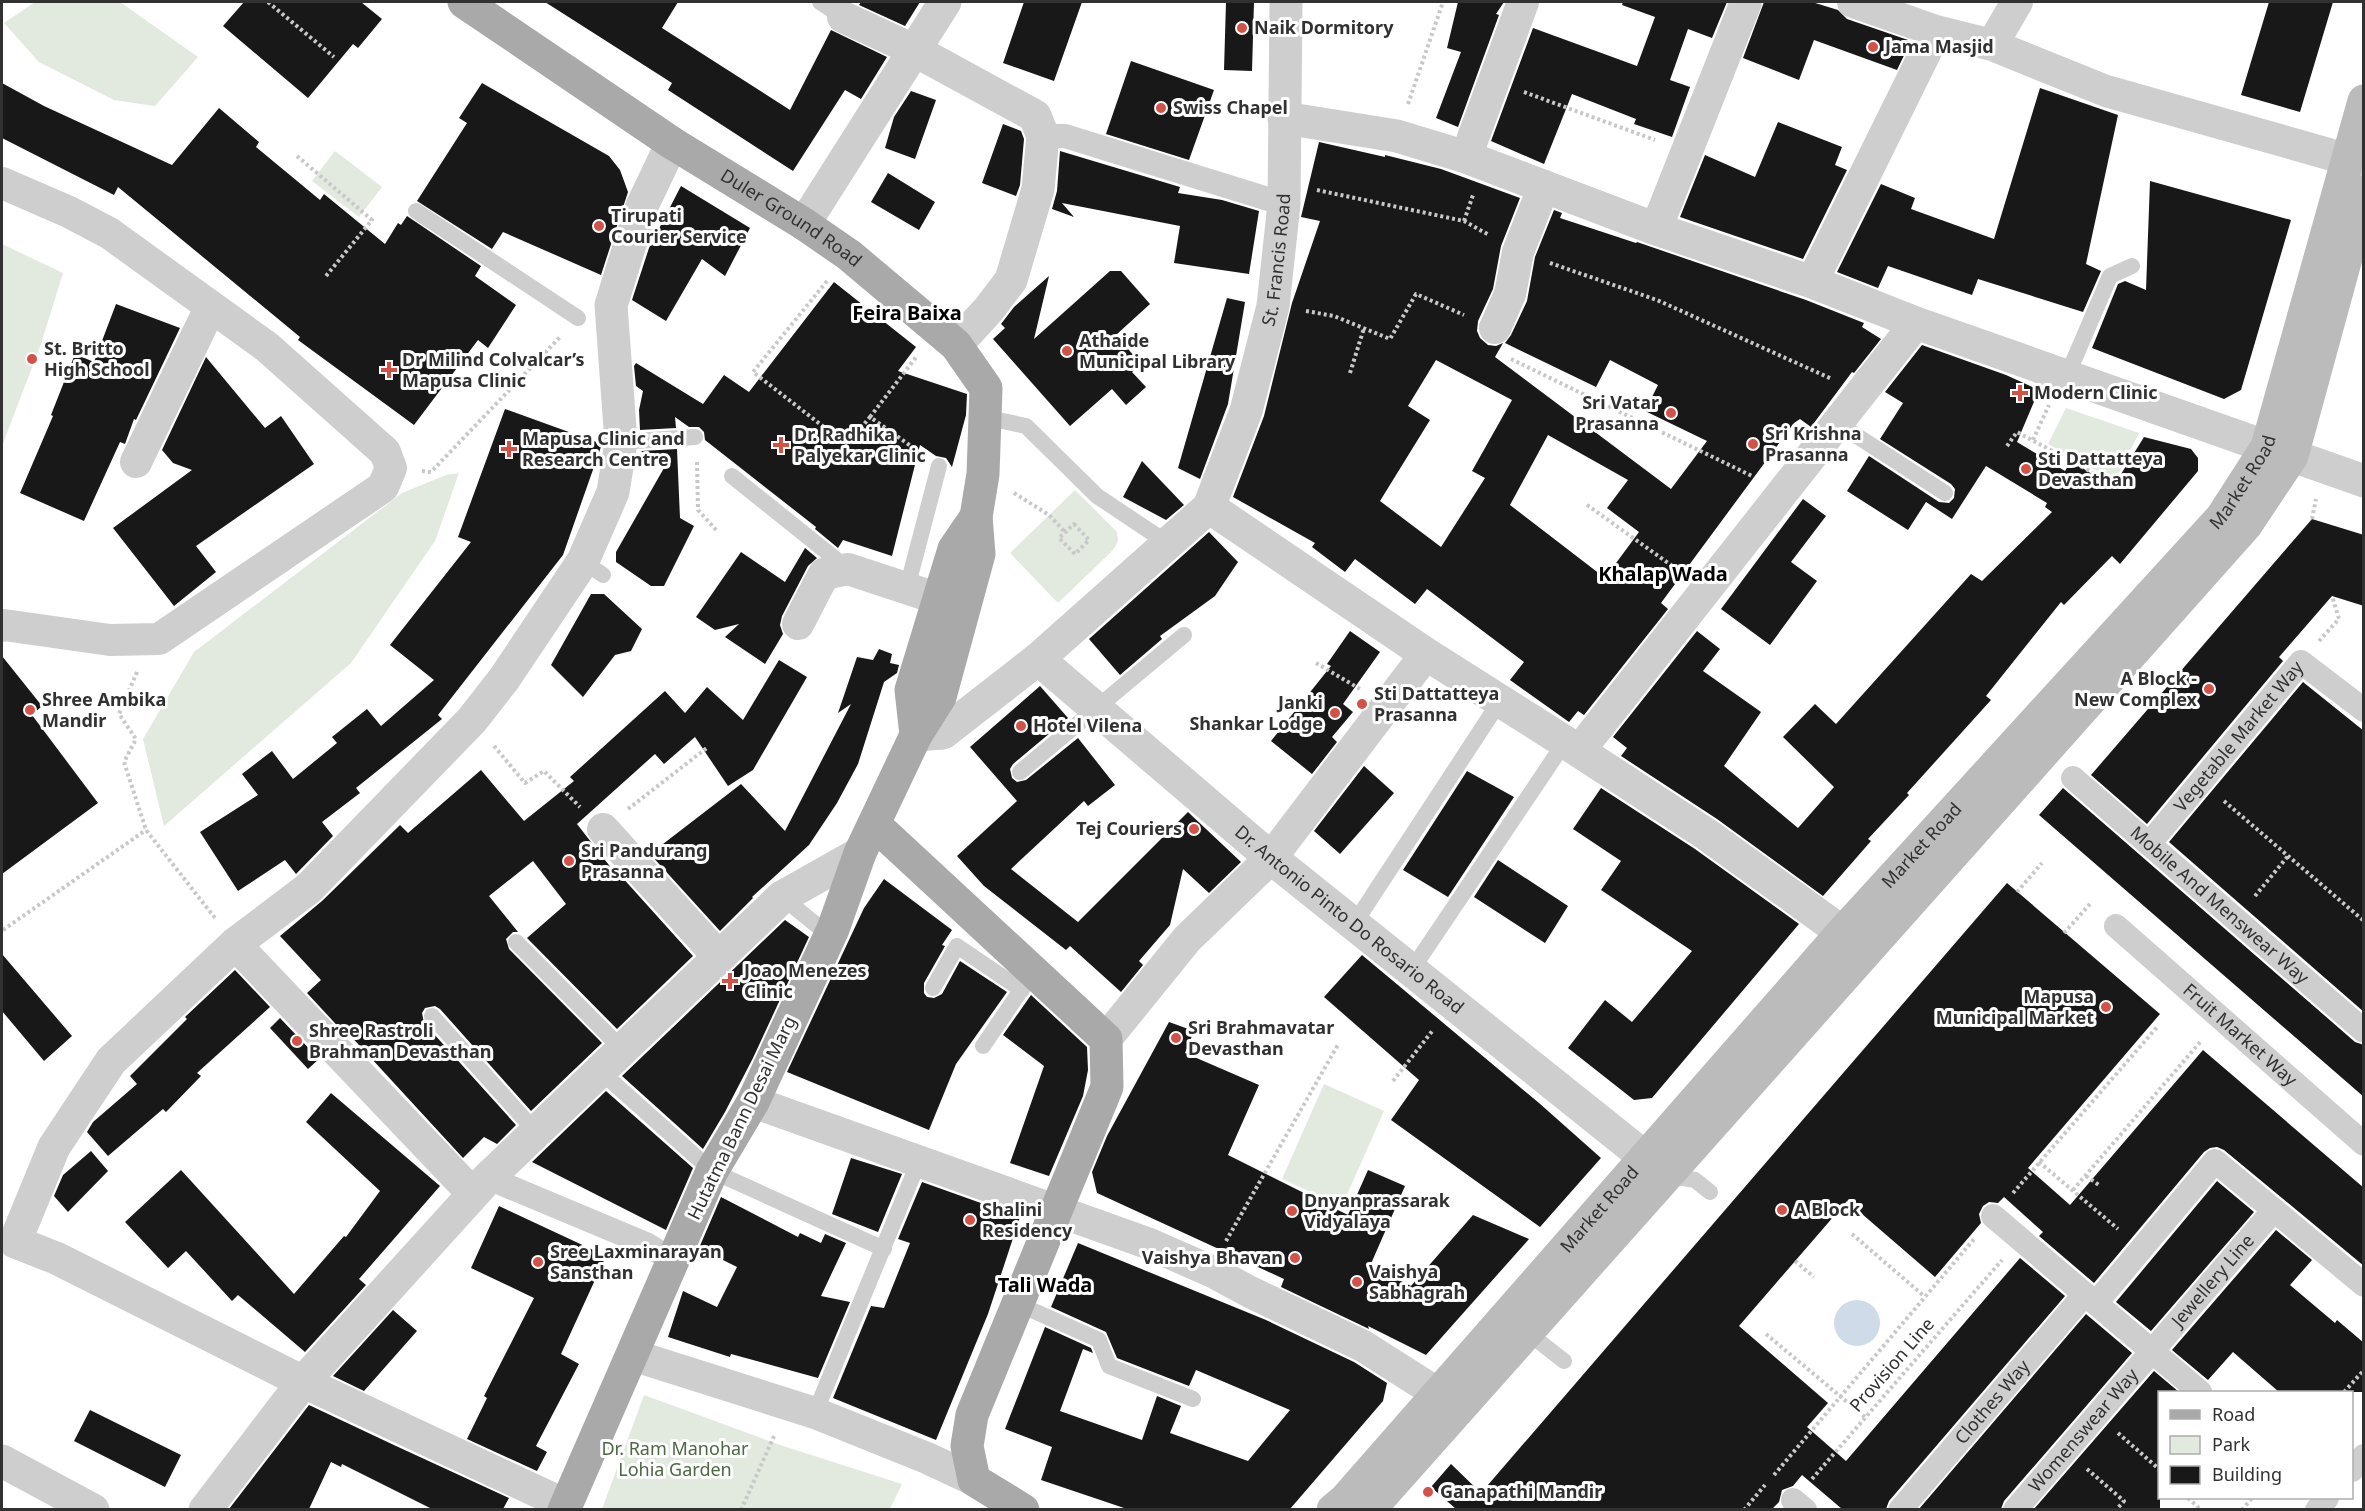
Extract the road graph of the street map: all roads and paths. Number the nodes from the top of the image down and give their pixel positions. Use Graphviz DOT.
graph roads {
  1 [pos="268,2"];
  2 [pos="464,2"];
  3 [pos="945,2"];
  4 [pos="1286,2"];
  5 [pos="1443,2"];
  6 [pos="1523,2"];
  7 [pos="1746,2"];
  8 [pos="1853,2"];
  9 [pos="2017,2"];
  10 [pos="831,9"];
  11 [pos="1936,31"];
  12 [pos="1992,45"];
  13 [pos="915,51"];
  14 [pos="334,57"];
  15 [pos="1494,81"];
  16 [pos="2364,101"];
  17 [pos="1284,118"];
  18 [pos="1043,136"];
  19 [pos="1397,136"];
  20 [pos="672,143"];
  21 [pos="1687,152"];
  22 [pos="297,156"];
  23 [pos="1466,157"];
  24 [pos="2355,162"];
  25 [pos="2,183"];
  26 [pos="1544,186"];
  27 [pos="2364,192"];
  28 [pos="1284,193"];
  29 [pos="416,211"];
  30 [pos="804,224"];
  31 [pos="1656,229"];
  32 [pos="1518,252"];
  33 [pos="849,255"];
  34 [pos="2132,266"];
  35 [pos="326,276"];
  36 [pos="1812,282"];
  37 [pos="210,308"];
  38 [pos="1334,316"];
  39 [pos="578,318"];
  40 [pos="1916,323"];
  41 [pos="1364,328"];
  42 [pos="1495,328"];
  43 [pos="956,345"];
  44 [pos="919,354"];
  45 [pos="1350,373"];
  46 [pos="2067,376"];
  47 [pos="1860,392"];
  48 [pos="870,417"];
  49 [pos="984,417"];
  50 [pos="1837,423"];
  51 [pos="695,437"];
  52 [pos="621,442"];
  53 [pos="2007,446"];
  54 [pos="2279,451"];
  55 [pos="136,462"];
  56 [pos="939,466"];
  57 [pos="431,472"];
  58 [pos="983,474"];
  59 [pos="732,476"];
  60 [pos="2364,481"];
  61 [pos="2112,483"];
  62 [pos="1782,492"];
  63 [pos="1945,493"];
  64 [pos="1587,505"];
  65 [pos="1209,507"];
  66 [pos="976,517"];
  67 [pos="718,532"];
  68 [pos="1065,532"];
  69 [pos="1169,544"];
  70 [pos="848,569"];
  71 [pos="907,588"];
  72 [pos="1705,590"];
  73 [pos="2332,596"];
  74 [pos="939,599"];
  75 [pos="798,624"];
  76 [pos="2,626"];
  77 [pos="1184,635"];
  78 [pos="1426,654"];
  79 [pos="1038,659"];
  80 [pos="2301,662"];
  81 [pos="1316,663"];
  82 [pos="1500,701"];
  83 [pos="1388,704"];
  84 [pos="1095,708"];
  85 [pos="2364,710"];
  86 [pos="118,714"];
  87 [pos="471,720"];
  88 [pos="916,735"];
  89 [pos="1572,746"];
  90 [pos="708,747"];
  91 [pos="1020,772"];
  92 [pos="2073,778"];
  93 [pos="2201,781"];
  94 [pos="874,824"];
  95 [pos="603,829"];
  96 [pos="146,830"];
  97 [pos="2149,844"];
  98 [pos="860,853"];
  99 [pos="2288,856"];
  100 [pos="1271,858"];
  101 [pos="2042,863"];
  102 [pos="194,891"];
  103 [pos="2017,892"];
  104 [pos="782,897"];
  105 [pos="2090,904"];
  106 [pos="2235,920"];
  107 [pos="2364,921"];
  108 [pos="1354,924"];
  109 [pos="2116,926"];
  110 [pos="3,930"];
  111 [pos="2064,933"];
  112 [pos="830,936"];
  113 [pos="1855,941"];
  114 [pos="516,942"];
  115 [pos="235,944"];
  116 [pos="719,957"];
  117 [pos="1411,971"];
  118 [pos="1028,981"];
  119 [pos="933,988"];
  120 [pos="1454,1004"];
  121 [pos="432,1016"];
  122 [pos="2220,1019"];
  123 [pos="2364,1031"];
  124 [pos="1106,1039"];
  125 [pos="1339,1042"];
  126 [pos="983,1046"];
  127 [pos="610,1059"];
  128 [pos="1393,1081"];
  129 [pos="753,1102"];
  130 [pos="535,1131"];
  131 [pos="2364,1144"];
  132 [pos="919,1161"];
  133 [pos="2039,1162"];
  134 [pos="1656,1166"];
  135 [pos="712,1171"];
  136 [pos="2086,1176"];
  137 [pos="2099,1185"];
  138 [pos="480,1186"];
  139 [pos="2073,1190"];
  140 [pos="1710,1192"];
  141 [pos="1057,1210"];
  142 [pos="2274,1210"];
  143 [pos="1993,1216"];
  144 [pos="1852,1234"];
  145 [pos="8,1239"];
  146 [pos="2020,1239"];
  147 [pos="884,1249"];
  148 [pos="2142,1249"];
  149 [pos="673,1261"];
  150 [pos="1795,1261"];
  151 [pos="1213,1272"];
  152 [pos="1814,1278"];
  153 [pos="2364,1285"];
  154 [pos="1925,1296"];
  155 [pos="2091,1299"];
  156 [pos="1018,1304"];
  157 [pos="1527,1332"];
  158 [pos="1766,1334"];
  159 [pos="2152,1352"];
  160 [pos="632,1355"];
  161 [pos="1564,1361"];
  162 [pos="2364,1370"];
  163 [pos="303,1382"];
  164 [pos="2199,1391"];
  165 [pos="2345,1391"];
  166 [pos="1437,1393"];
  167 [pos="1840,1396"];
  168 [pos="1193,1399"];
  169 [pos="801,1409"];
  170 [pos="2097,1415"];
  171 [pos="1865,1417"];
  172 [pos="2067,1450"];
  173 [pos="2364,1456"];
  174 [pos="2,1461"];
  175 [pos="2158,1468"];
  176 [pos="2353,1469"];
  177 [pos="974,1480"];
  178 [pos="1799,1505"];
  179 [pos="565,1507"];
  180 [pos="93,1509"];
  181 [pos="205,1509"];
  182 [pos="741,1509"];
  183 [pos="1012,1509"];
  184 [pos="1333,1509"];
  185 [pos="1369,1509"];
  186 [pos="1744,1509"];
  187 [pos="1900,1509"];
  188 [pos="2015,1509"];
  189 [pos="2116,1509"];
  1 -- 14 [label="path"];
  2 -- 20 [label="main road, Duler Ground Road"];
  3 -- 13 [label="street"];
  4 -- 17 [label="street, St. Francis Road"];
  5 -- 19 [label="path"];
  6 -- 15 [label="street"];
  7 -- 21 [label="street"];
  8 -- 11 [label="street"];
  9 -- 12 [label="street"];
  10 -- 13 [label="street"];
  11 -- 12 [label="street"];
  11 -- 36 [label="street"];
  12 -- 24 [label="street"];
  13 -- 18 [label="street"];
  13 -- 30 [label="street"];
  15 -- 21 [label="path"];
  15 -- 23 [label="street"];
  16 -- 24 [label="main road, Market Road"];
  17 -- 19 [label="street"];
  17 -- 28 [label="street, St. Francis Road"];
  18 -- 28 [label="street"];
  18 -- 43 [label="street"];
  19 -- 23 [label="street"];
  20 -- 30 [label="main road, Duler Ground Road"];
  20 -- 52 [label="street"];
  21 -- 31 [label="street"];
  22 -- 35 [label="path"];
  23 -- 26 [label="street"];
  24 -- 54 [label="main road, Market Road"];
  25 -- 37 [label="street"];
  26 -- 31 [label="street"];
  26 -- 32 [label="street"];
  27 -- 54 [label="main road, Market Road"];
  28 -- 32 [label="path"];
  28 -- 65 [label="street, St. Francis Road"];
  29 -- 39 [label="lane"];
  30 -- 33 [label="main road, Duler Ground Road"];
  31 -- 36 [label="street"];
  32 -- 42 [label="street"];
  32 -- 47 [label="path"];
  33 -- 43 [label="main road, Duler Ground Road"];
  33 -- 48 [label="path"];
  34 -- 46 [label="lane"];
  36 -- 40 [label="street"];
  37 -- 55 [label="street"];
  37 -- 76 [label="street"];
  38 -- 41 [label="path"];
  39 -- 57 [label="path"];
  40 -- 46 [label="street"];
  40 -- 47 [label="street"];
  41 -- 42 [label="path"];
  41 -- 45 [label="path"];
  42 -- 62 [label="path"];
  43 -- 49 [label="main road, Duler Ground Road"];
  44 -- 48 [label="path"];
  46 -- 54 [label="street"];
  47 -- 50 [label="street"];
  48 -- 56 [label="path"];
  49 -- 58 [label="main road, Duler Ground Road"];
  49 -- 69 [label="lane"];
  50 -- 62 [label="street"];
  50 -- 63 [label="lane"];
  51 -- 52 [label="lane"];
  51 -- 67 [label="path"];
  52 -- 87 [label="street"];
  53 -- 61 [label="path"];
  54 -- 60 [label="street"];
  54 -- 113 [label="main road, Market Road"];
  56 -- 71 [label="lane"];
  58 -- 66 [label="main road, Duler Ground Road"];
  58 -- 68 [label="path"];
  59 -- 70 [label="lane"];
  62 -- 72 [label="street"];
  64 -- 72 [label="path"];
  65 -- 69 [label="street"];
  65 -- 78 [label="street"];
  66 -- 74 [label="main road, Duler Ground Road"];
  66 -- 88 [label="main road, Duler Ground Road"];
  68 -- 68 [label="path"];
  69 -- 79 [label="street"];
  70 -- 71 [label="street"];
  70 -- 75 [label="street"];
  71 -- 74 [label="street"];
  72 -- 89 [label="street"];
  73 -- 80 [label="path"];
  74 -- 88 [label="main road, Duler Ground Road"];
  77 -- 84 [label="lane"];
  78 -- 82 [label="street"];
  78 -- 83 [label="street"];
  79 -- 84 [label="street, Dr. Antonio Pinto Do Rosario Road"];
  79 -- 88 [label="street"];
  80 -- 85 [label="street, Vegetable Market Way"];
  80 -- 93 [label="street, Vegetable Market Way"];
  81 -- 83 [label="path"];
  82 -- 89 [label="street"];
  82 -- 108 [label="lane"];
  83 -- 100 [label="street"];
  84 -- 91 [label="lane"];
  84 -- 100 [label="street, Dr. Antonio Pinto Do Rosario Road"];
  86 -- 96 [label="path"];
  87 -- 95 [label="path"];
  87 -- 115 [label="street"];
  88 -- 94 [label="main road, Duler Ground Road"];
  89 -- 113 [label="street"];
  89 -- 117 [label="lane"];
  90 -- 95 [label="path"];
  92 -- 97 [label="street, Mobile And Menswear Way"];
  93 -- 97 [label="street, Vegetable Market Way"];
  93 -- 99 [label="path"];
  94 -- 98 [label="main road, Hutatma Bann Desai Marg"];
  94 -- 118 [label="main road"];
  95 -- 116 [label="street"];
  96 -- 102 [label="path"];
  96 -- 110 [label="path"];
  97 -- 106 [label="street, Mobile And Menswear Way"];
  98 -- 104 [label="street"];
  98 -- 112 [label="main road, Hutatma Bann Desai Marg"];
  99 -- 106 [label="path"];
  99 -- 107 [label="path"];
  100 -- 108 [label="street, Dr. Antonio Pinto Do Rosario Road"];
  100 -- 124 [label="street"];
  101 -- 103 [label="path"];
  104 -- 112 [label="lane"];
  104 -- 116 [label="street"];
  105 -- 111 [label="path"];
  106 -- 123 [label="street, Mobile And Menswear Way"];
  108 -- 117 [label="street, Dr. Antonio Pinto Do Rosario Road"];
  109 -- 122 [label="street, Fruit Market Way"];
  112 -- 129 [label="main road, Hutatma Bann Desai Marg"];
  113 -- 134 [label="main road, Market Road"];
  114 -- 127 [label="lane"];
  115 -- 138 [label="street"];
  115 -- 145 [label="street"];
  116 -- 127 [label="street"];
  117 -- 120 [label="street, Dr. Antonio Pinto Do Rosario Road"];
  118 -- 119 [label="lane"];
  118 -- 124 [label="main road"];
  118 -- 126 [label="lane"];
  120 -- 128 [label="path"];
  120 -- 134 [label="street, Dr. Antonio Pinto Do Rosario Road"];
  121 -- 130 [label="lane"];
  122 -- 131 [label="street, Fruit Market Way"];
  122 -- 136 [label="path"];
  124 -- 141 [label="main road"];
  125 -- 151 [label="path"];
  127 -- 130 [label="street"];
  127 -- 135 [label="lane"];
  129 -- 132 [label="street"];
  129 -- 135 [label="main road, Hutatma Bann Desai Marg"];
  130 -- 138 [label="street"];
  132 -- 141 [label="street"];
  132 -- 147 [label="lane"];
  133 -- 139 [label="path"];
  134 -- 140 [label="lane"];
  134 -- 157 [label="main road, Market Road"];
  134 -- 166 [label="main road, Market Road"];
  135 -- 147 [label="lane"];
  135 -- 149 [label="main road, Hutatma Bann Desai Marg"];
  136 -- 137 [label="path"];
  136 -- 139 [label="path"];
  138 -- 149 [label="street"];
  138 -- 163 [label="street"];
  139 -- 148 [label="path"];
  141 -- 151 [label="street"];
  141 -- 156 [label="main road"];
  142 -- 148 [label="street, Clothes Way"];
  142 -- 153 [label="street"];
  142 -- 159 [label="street, Jewellery Line"];
  143 -- 146 [label="street"];
  144 -- 154 [label="path"];
  145 -- 163 [label="street"];
  146 -- 155 [label="street"];
  146 -- 171 [label="path, Provision Line"];
  147 -- 169 [label="lane"];
  148 -- 155 [label="street, Clothes Way"];
  149 -- 160 [label="main road, Hutatma Bann Desai Marg"];
  150 -- 152 [label="path"];
  151 -- 166 [label="street"];
  155 -- 159 [label="street"];
  155 -- 187 [label="street, Clothes Way"];
  156 -- 168 [label="lane"];
  156 -- 177 [label="main road"];
  157 -- 161 [label="lane"];
  157 -- 185 [label="main road, Market Road"];
  158 -- 167 [label="path"];
  159 -- 164 [label="street"];
  159 -- 170 [label="street, Womenswear Way"];
  160 -- 169 [label="street"];
  160 -- 179 [label="main road, Hutatma Bann Desai Marg"];
  162 -- 165 [label="path"];
  163 -- 179 [label="street"];
  163 -- 181 [label="street"];
  166 -- 184 [label="main road, Market Road"];
  167 -- 171 [label="path"];
  167 -- 186 [label="path"];
  169 -- 177 [label="street"];
  169 -- 182 [label="path"];
  170 -- 172 [label="street, Womenswear Way"];
  170 -- 175 [label="path"];
  171 -- 178 [label="path, Provision Line"];
  172 -- 188 [label="street, Womenswear Way"];
  172 -- 189 [label="path"];
  173 -- 176 [label="street"];
  174 -- 180 [label="street"];
  177 -- 183 [label="main road"];
}
